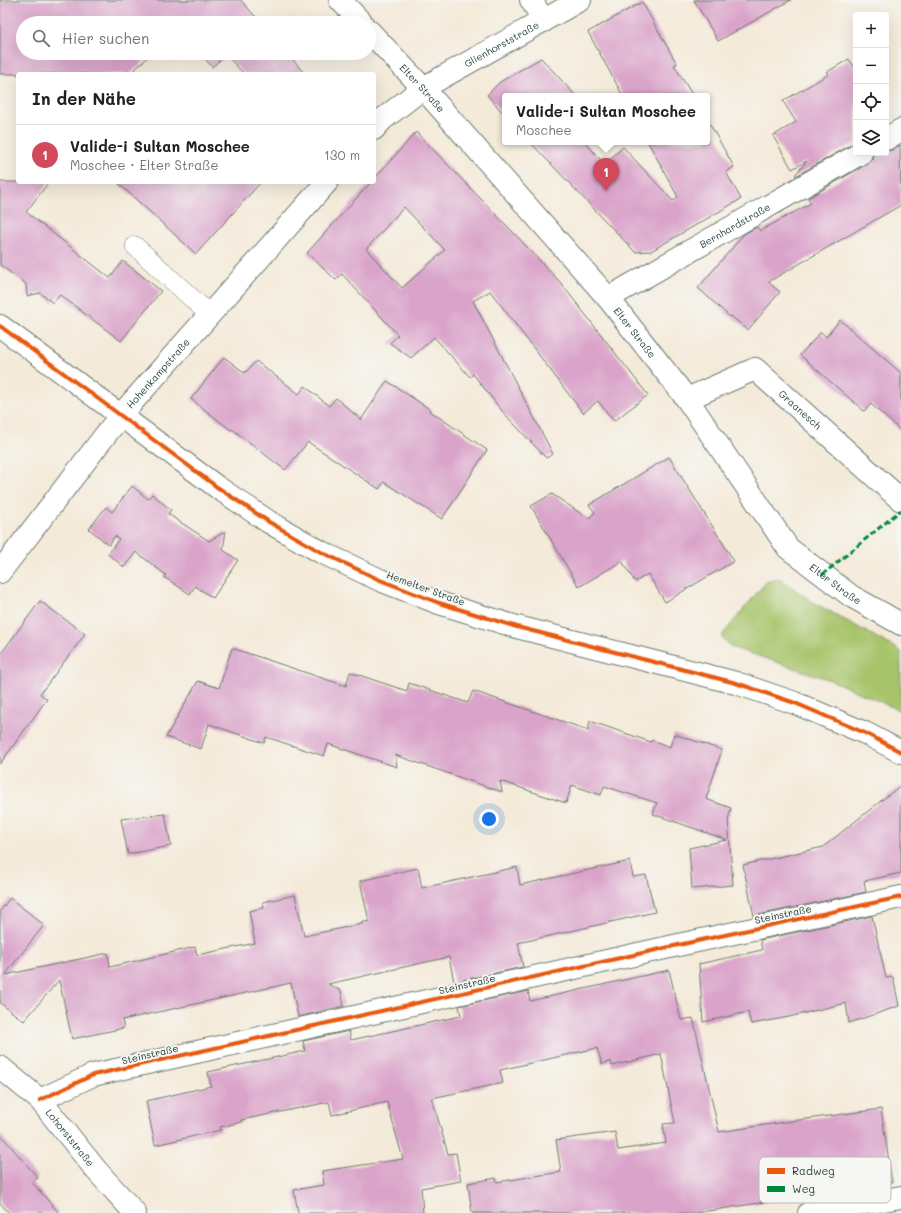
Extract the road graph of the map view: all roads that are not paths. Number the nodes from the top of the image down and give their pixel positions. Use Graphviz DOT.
graph roads {
  1 [pos="340,0"];
  2 [pos="531,0"];
  3 [pos="580,0"];
  4 [pos="355,16"];
  5 [pos="544,20"];
  6 [pos="376,38"];
  7 [pos="423,88"];
  8 [pos="376,127"];
  9 [pos="901,130"];
  10 [pos="889,137"];
  11 [pos="856,156"];
  12 [pos="325,184"];
  13 [pos="135,246"];
  14 [pos="608,298"];
  15 [pos="210,315"];
  16 [pos="0,326"];
  17 [pos="687,399"];
  18 [pos="120,416"];
  19 [pos="901,500"];
  20 [pos="0,572"];
  21 [pos="901,624"];
  22 [pos="901,752"];
  23 [pos="901,897"];
  24 [pos="0,1067"];
  25 [pos="40,1100"];
  26 [pos="901,1197"];
  27 [pos="891,1199"];
  28 [pos="866,1203"];
  29 [pos="135,1213"];
  30 [pos="809,1213"];
  1 -- 4 [label="street"];
  2 -- 5 [label="street"];
  3 -- 5 [label="street, Glienhorststraße"];
  5 -- 7 [label="street, Glienhorststraße"];
  6 -- 7 [label="street, Elter Straße"];
  7 -- 8 [label="street"];
  7 -- 14 [label="street, Elter Straße"];
  9 -- 10 [label="street"];
  11 -- 14 [label="street, Bernhardstraße"];
  12 -- 15 [label="street, Hohenkampstraße"];
  13 -- 15 [label="lane"];
  14 -- 17 [label="street, Elter Straße"];
  15 -- 18 [label="street, Hohenkampstraße"];
  16 -- 18 [label="street, Hemelter Straße"];
  17 -- 19 [label="street, Graanesch"];
  17 -- 21 [label="street, Elter Straße"];
  18 -- 20 [label="street, Hohenkampstraße"];
  18 -- 22 [label="street, Hemelter Straße"];
  23 -- 25 [label="street, Steinstraße"];
  24 -- 25 [label="street, Lohorststraße"];
  25 -- 29 [label="street, Lohorststraße"];
  26 -- 27 [label="street"];
  28 -- 30 [label="street"];
}
